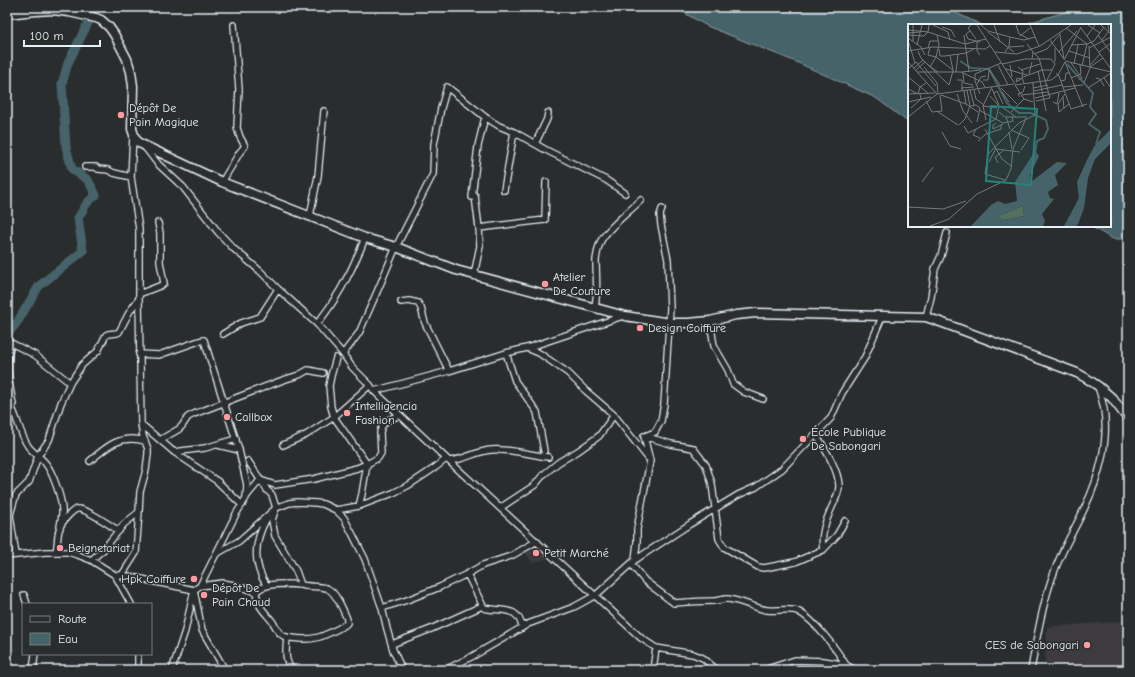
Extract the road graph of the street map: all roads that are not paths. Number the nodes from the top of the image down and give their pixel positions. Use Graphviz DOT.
graph roads {
  1 [pos="7,14"];
  2 [pos="234,25"];
  3 [pos="324,111"];
  4 [pos="548,112"];
  5 [pos="485,117"];
  6 [pos="514,132"];
  7 [pos="133,133"];
  8 [pos="535,144"];
  9 [pos="143,145"];
  10 [pos="85,167"];
  11 [pos="131,177"];
  12 [pos="222,182"];
  13 [pos="546,182"];
  14 [pos="504,190"];
  15 [pos="625,193"];
  16 [pos="641,200"];
  17 [pos="662,209"];
  18 [pos="310,216"];
  19 [pos="158,223"];
  20 [pos="479,228"];
  21 [pos="947,233"];
  22 [pos="366,238"];
  23 [pos="396,247"];
  24 [pos="474,275"];
  25 [pos="278,289"];
  26 [pos="139,296"];
  27 [pos="401,302"];
  28 [pos="594,307"];
  29 [pos="625,316"];
  30 [pos="882,317"];
  31 [pos="926,317"];
  32 [pos="710,321"];
  33 [pos="670,323"];
  34 [pos="317,324"];
  35 [pos="223,334"];
  36 [pos="9,341"];
  37 [pos="527,348"];
  38 [pos="506,353"];
  39 [pos="139,354"];
  40 [pos="343,354"];
  41 [pos="336,358"];
  42 [pos="449,371"];
  43 [pos="323,373"];
  44 [pos="70,383"];
  45 [pos="370,385"];
  46 [pos="1098,386"];
  47 [pos="374,391"];
  48 [pos="7,398"];
  49 [pos="763,399"];
  50 [pos="224,403"];
  51 [pos="400,415"];
  52 [pos="614,415"];
  53 [pos="334,417"];
  54 [pos="1128,419"];
  55 [pos="141,424"];
  56 [pos="18,425"];
  57 [pos="816,434"];
  58 [pos="644,436"];
  59 [pos="236,439"];
  60 [pos="160,440"];
  61 [pos="145,441"];
  62 [pos="218,445"];
  63 [pos="283,446"];
  64 [pos="239,450"];
  65 [pos="544,450"];
  66 [pos="174,452"];
  67 [pos="38,456"];
  68 [pos="548,457"];
  69 [pos="448,460"];
  70 [pos="90,461"];
  71 [pos="248,461"];
  72 [pos="650,461"];
  73 [pos="367,464"];
  74 [pos="260,480"];
  75 [pos="246,498"];
  76 [pos="242,505"];
  77 [pos="359,506"];
  78 [pos="276,508"];
  79 [pos="500,508"];
  80 [pos="714,509"];
  81 [pos="336,510"];
  82 [pos="140,512"];
  83 [pos="9,513"];
  84 [pos="268,516"];
  85 [pos="845,521"];
  86 [pos="60,528"];
  87 [pos="118,530"];
  88 [pos="536,541"];
  89 [pos="823,550"];
  90 [pos="56,552"];
  91 [pos="216,554"];
  92 [pos="16,555"];
  93 [pos="7,556"];
  94 [pos="91,560"];
  95 [pos="633,562"];
  96 [pos="467,574"];
  97 [pos="115,575"];
  98 [pos="122,575"];
  99 [pos="301,585"];
  100 [pos="200,586"];
  101 [pos="267,586"];
  102 [pos="194,590"];
  103 [pos="256,592"];
  104 [pos="24,595"];
  105 [pos="596,595"];
  106 [pos="27,603"];
  107 [pos="130,603"];
  108 [pos="482,606"];
  109 [pos="382,608"];
  110 [pos="522,628"];
  111 [pos="287,637"];
  112 [pos="392,644"];
  113 [pos="656,648"];
  114 [pos="35,655"];
  115 [pos="138,655"];
  116 [pos="846,665"];
  117 [pos="222,669"];
  118 [pos="33,670"];
  119 [pos="138,670"];
  120 [pos="172,670"];
  121 [pos="292,670"];
  122 [pos="402,670"];
  123 [pos="445,670"];
  124 [pos="654,670"];
  125 [pos="717,670"];
  126 [pos="764,670"];
  127 [pos="855,670"];
  128 [pos="1031,670"];
  1 -- 7 [label="street"];
  2 -- 12 [label="street"];
  3 -- 18 [label="street"];
  4 -- 8 [label="street"];
  5 -- 6 [label="street"];
  5 -- 20 [label="street"];
  5 -- 23 [label="street"];
  6 -- 8 [label="street"];
  6 -- 14 [label="street"];
  7 -- 9 [label="street"];
  7 -- 11 [label="street"];
  8 -- 15 [label="street"];
  9 -- 12 [label="street"];
  9 -- 25 [label="street"];
  10 -- 11 [label="street"];
  11 -- 26 [label="street"];
  12 -- 18 [label="street"];
  13 -- 20 [label="street"];
  16 -- 28 [label="street"];
  17 -- 33 [label="street"];
  18 -- 22 [label="street"];
  19 -- 26 [label="street"];
  20 -- 24 [label="street"];
  21 -- 31 [label="street"];
  22 -- 23 [label="street"];
  22 -- 34 [label="street"];
  23 -- 24 [label="street"];
  23 -- 40 [label="street"];
  24 -- 28 [label="street"];
  25 -- 34 [label="street"];
  25 -- 35 [label="street"];
  26 -- 39 [label="street"];
  26 -- 44 [label="street"];
  27 -- 42 [label="street"];
  28 -- 29 [label="street"];
  29 -- 33 [label="street"];
  29 -- 37 [label="street"];
  30 -- 31 [label="street"];
  30 -- 32 [label="street"];
  30 -- 57 [label="street"];
  31 -- 46 [label="street"];
  32 -- 33 [label="street"];
  32 -- 49 [label="street"];
  33 -- 58 [label="street"];
  34 -- 40 [label="street"];
  36 -- 44 [label="street"];
  36 -- 56 [label="street"];
  37 -- 38 [label="street"];
  37 -- 52 [label="street"];
  38 -- 42 [label="street"];
  38 -- 65 [label="street"];
  39 -- 50 [label="street"];
  39 -- 55 [label="street"];
  40 -- 45 [label="street"];
  41 -- 53 [label="street"];
  42 -- 47 [label="street"];
  43 -- 50 [label="street"];
  44 -- 67 [label="street"];
  45 -- 47 [label="street"];
  45 -- 53 [label="street"];
  46 -- 54 [label="street"];
  46 -- 128 [label="street"];
  47 -- 51 [label="street"];
  48 -- 56 [label="street"];
  50 -- 59 [label="street"];
  50 -- 60 [label="street"];
  51 -- 69 [label="street"];
  51 -- 73 [label="street"];
  52 -- 72 [label="street"];
  52 -- 79 [label="street"];
  53 -- 63 [label="street"];
  53 -- 73 [label="street"];
  55 -- 60 [label="street"];
  55 -- 61 [label="street"];
  56 -- 67 [label="street"];
  57 -- 80 [label="street"];
  57 -- 89 [label="street"];
  58 -- 72 [label="street"];
  58 -- 80 [label="street"];
  59 -- 62 [label="street"];
  59 -- 64 [label="street"];
  60 -- 66 [label="street"];
  61 -- 70 [label="street"];
  61 -- 82 [label="street"];
  62 -- 64 [label="street"];
  62 -- 66 [label="street"];
  64 -- 75 [label="street"];
  66 -- 76 [label="street"];
  67 -- 83 [label="street"];
  67 -- 86 [label="street"];
  68 -- 69 [label="street"];
  69 -- 77 [label="street"];
  69 -- 79 [label="street"];
  71 -- 74 [label="street"];
  72 -- 95 [label="street"];
  73 -- 74 [label="street"];
  73 -- 77 [label="street"];
  74 -- 75 [label="street"];
  74 -- 78 [label="street"];
  75 -- 76 [label="street"];
  76 -- 91 [label="street"];
  77 -- 81 [label="street"];
  78 -- 81 [label="street"];
  78 -- 84 [label="street"];
  78 -- 99 [label="street"];
  79 -- 88 [label="street"];
  80 -- 89 [label="street"];
  80 -- 95 [label="street"];
  81 -- 109 [label="street"];
  82 -- 87 [label="street"];
  82 -- 98 [label="street"];
  83 -- 92 [label="street"];
  84 -- 91 [label="street"];
  84 -- 101 [label="street"];
  85 -- 89 [label="street"];
  86 -- 87 [label="street"];
  86 -- 90 [label="street"];
  87 -- 94 [label="street"];
  88 -- 96 [label="street"];
  88 -- 105 [label="street"];
  90 -- 92 [label="street"];
  90 -- 94 [label="street"];
  91 -- 100 [label="street"];
  92 -- 93 [label="street"];
  94 -- 97 [label="street"];
  95 -- 105 [label="street"];
  95 -- 116 [label="street"];
  96 -- 108 [label="street"];
  96 -- 109 [label="street"];
  97 -- 98 [label="street"];
  97 -- 107 [label="street"];
  98 -- 102 [label="street"];
  99 -- 101 [label="street"];
  99 -- 111 [label="street"];
  100 -- 102 [label="street"];
  100 -- 103 [label="street"];
  101 -- 103 [label="street"];
  102 -- 117 [label="street"];
  102 -- 120 [label="street"];
  103 -- 111 [label="street"];
  104 -- 106 [label="street"];
  105 -- 110 [label="street"];
  105 -- 113 [label="street"];
  108 -- 110 [label="street"];
  108 -- 112 [label="street"];
  109 -- 112 [label="street"];
  110 -- 123 [label="street"];
  111 -- 121 [label="street"];
  112 -- 122 [label="street"];
  113 -- 124 [label="street"];
  113 -- 125 [label="street"];
  114 -- 118 [label="street"];
  115 -- 119 [label="street"];
  116 -- 126 [label="street"];
  116 -- 127 [label="street"];
}
